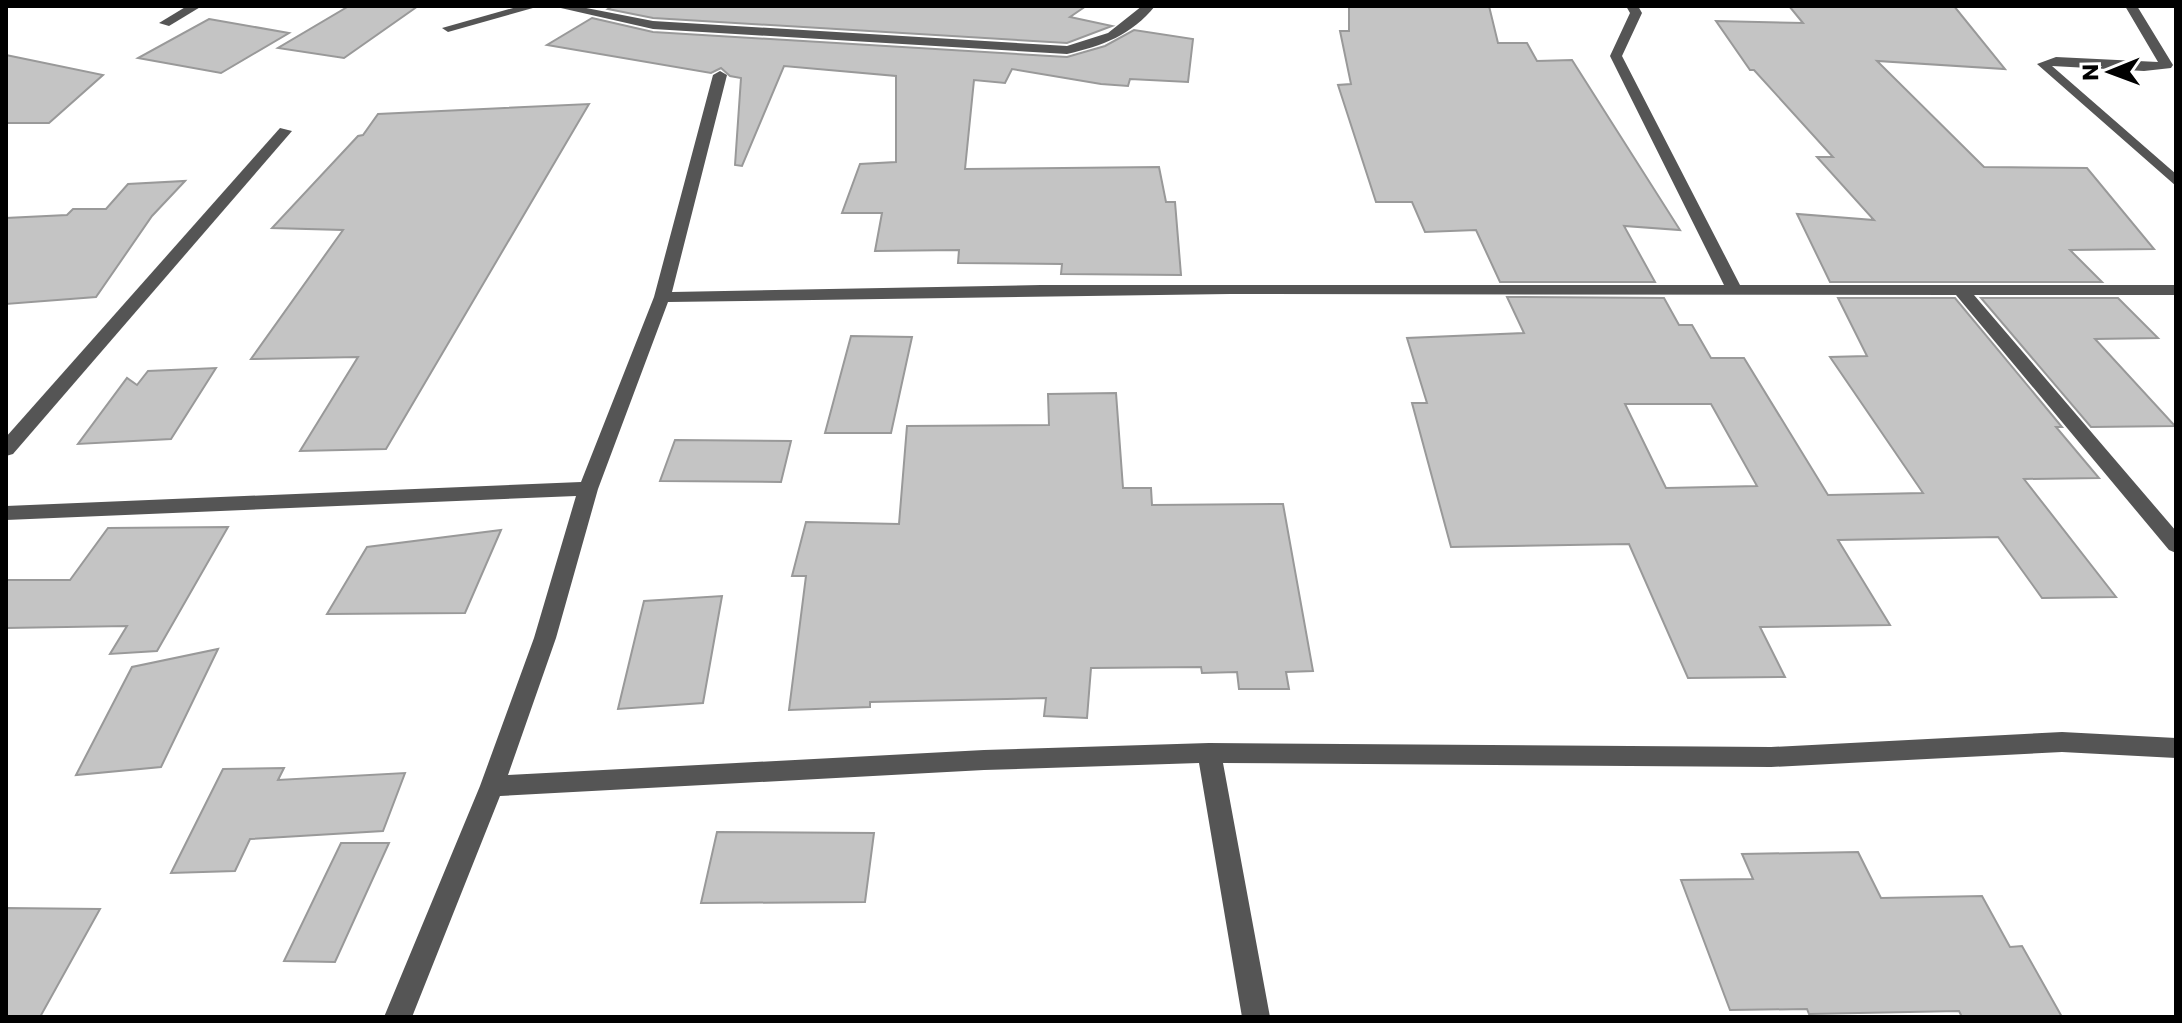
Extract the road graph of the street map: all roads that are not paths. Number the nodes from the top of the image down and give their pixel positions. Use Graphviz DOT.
graph roads {
  1 [pos="196,6"];
  2 [pos="534,6"];
  3 [pos="558,6"];
  4 [pos="1149,6"];
  5 [pos="1632,6"];
  6 [pos="2131,6"];
  7 [pos="165,23"];
  8 [pos="448,28"];
  9 [pos="720,75"];
  10 [pos="285,131"];
  11 [pos="2176,182"];
  12 [pos="2176,290"];
  13 [pos="1735,291"];
  14 [pos="1961,291"];
  15 [pos="662,297"];
  16 [pos="6,449"];
  17 [pos="588,489"];
  18 [pos="6,513"];
  19 [pos="2176,545"];
  20 [pos="2176,748"];
  21 [pos="1209,753"];
  22 [pos="492,786"];
  23 [pos="398,1017"];
  24 [pos="1256,1017"];
  1 -- 7 [label="street"];
  2 -- 8 [label="street"];
  3 -- 4 [label="street"];
  5 -- 13 [label="street"];
  6 -- 11 [label="street"];
  9 -- 15 [label="street"];
  10 -- 16 [label="street"];
  12 -- 14 [label="street"];
  13 -- 14 [label="street"];
  13 -- 15 [label="street"];
  14 -- 19 [label="street"];
  15 -- 17 [label="street"];
  17 -- 18 [label="street"];
  17 -- 22 [label="street"];
  20 -- 21 [label="street"];
  21 -- 22 [label="street"];
  21 -- 24 [label="street"];
  22 -- 23 [label="street"];
}
